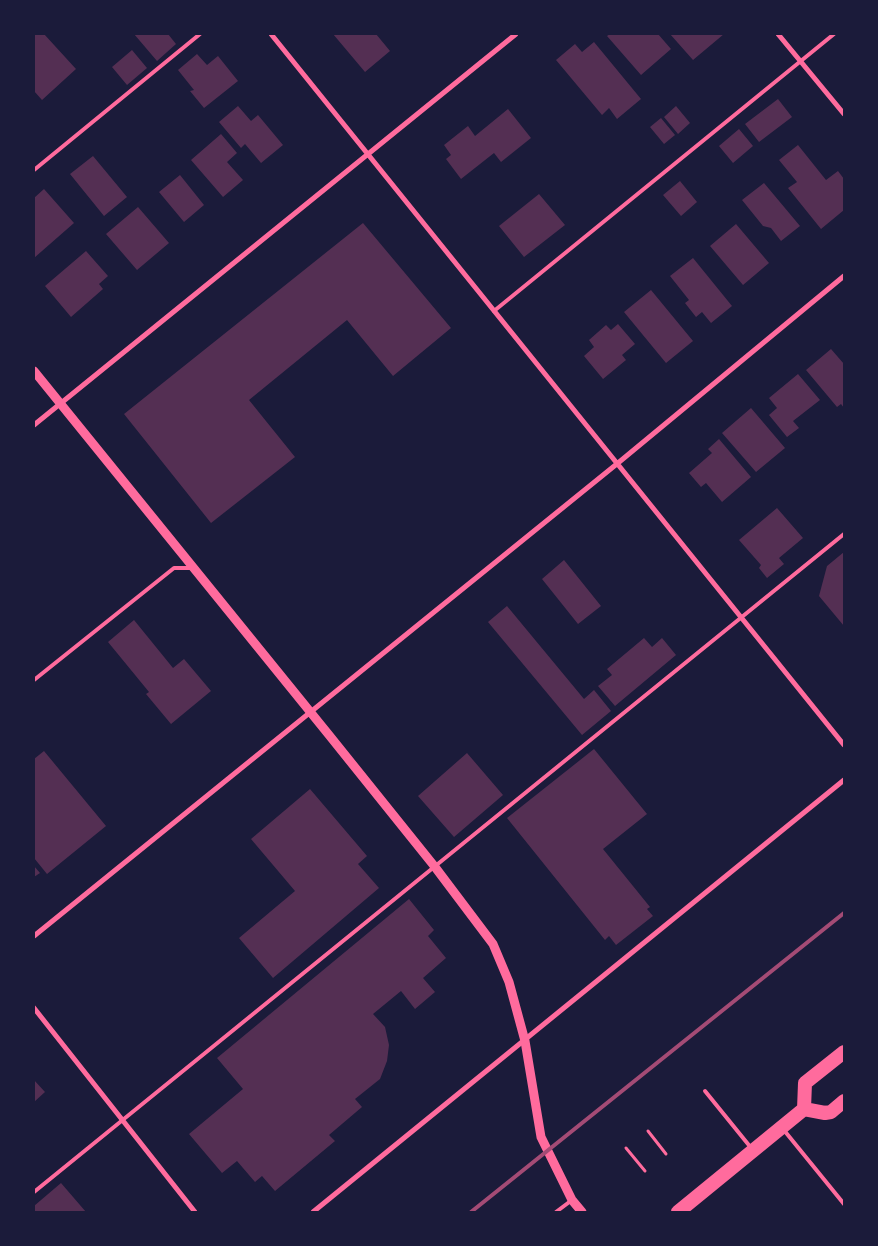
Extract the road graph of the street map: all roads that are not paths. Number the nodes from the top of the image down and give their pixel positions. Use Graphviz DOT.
graph roads {
  1 [pos="200,34"];
  2 [pos="271,34"];
  3 [pos="516,34"];
  4 [pos="778,34"];
  5 [pos="834,34"];
  6 [pos="800,62"];
  7 [pos="844,114"];
  8 [pos="367,155"];
  9 [pos="34,170"];
  10 [pos="844,276"];
  11 [pos="494,311"];
  12 [pos="34,371"];
  13 [pos="60,404"];
  14 [pos="34,425"];
  15 [pos="618,463"];
  16 [pos="844,534"];
  17 [pos="194,568"];
  18 [pos="743,617"];
  19 [pos="34,680"];
  20 [pos="310,710"];
  21 [pos="844,745"];
  22 [pos="844,780"];
  23 [pos="435,868"];
  24 [pos="34,936"];
  25 [pos="34,1008"];
  26 [pos="526,1041"];
  27 [pos="844,1052"];
  28 [pos="705,1091"];
  29 [pos="844,1101"];
  30 [pos="804,1109"];
  31 [pos="122,1120"];
  32 [pos="782,1127"];
  33 [pos="753,1151"];
  34 [pos="34,1192"];
  35 [pos="572,1200"];
  36 [pos="844,1204"];
  37 [pos="195,1212"];
  38 [pos="313,1212"];
  39 [pos="556,1212"];
  40 [pos="582,1212"];
  41 [pos="678,1212"];
  1 -- 9 [label="lane"];
  2 -- 8 [label="street"];
  3 -- 8 [label="street"];
  4 -- 6 [label="street"];
  5 -- 6 [label="lane"];
  6 -- 7 [label="street"];
  6 -- 11 [label="lane"];
  8 -- 11 [label="street"];
  8 -- 13 [label="street"];
  10 -- 15 [label="street"];
  11 -- 15 [label="street"];
  12 -- 13 [label="street"];
  13 -- 14 [label="street"];
  13 -- 17 [label="street"];
  15 -- 18 [label="street"];
  15 -- 20 [label="street"];
  16 -- 18 [label="lane"];
  17 -- 19 [label="lane"];
  17 -- 20 [label="street"];
  18 -- 21 [label="street"];
  18 -- 23 [label="lane"];
  20 -- 23 [label="street"];
  20 -- 24 [label="street"];
  22 -- 26 [label="street"];
  23 -- 26 [label="street"];
  23 -- 31 [label="lane"];
  25 -- 31 [label="street"];
  26 -- 35 [label="street"];
  26 -- 38 [label="street"];
  27 -- 30 [label="highway"];
  28 -- 33 [label="lane"];
  29 -- 30 [label="highway"];
  30 -- 32 [label="highway"];
  31 -- 34 [label="lane"];
  31 -- 37 [label="street"];
  32 -- 33 [label="highway"];
  32 -- 36 [label="lane"];
  33 -- 41 [label="highway"];
  35 -- 39 [label="lane"];
  35 -- 40 [label="street"];
}
